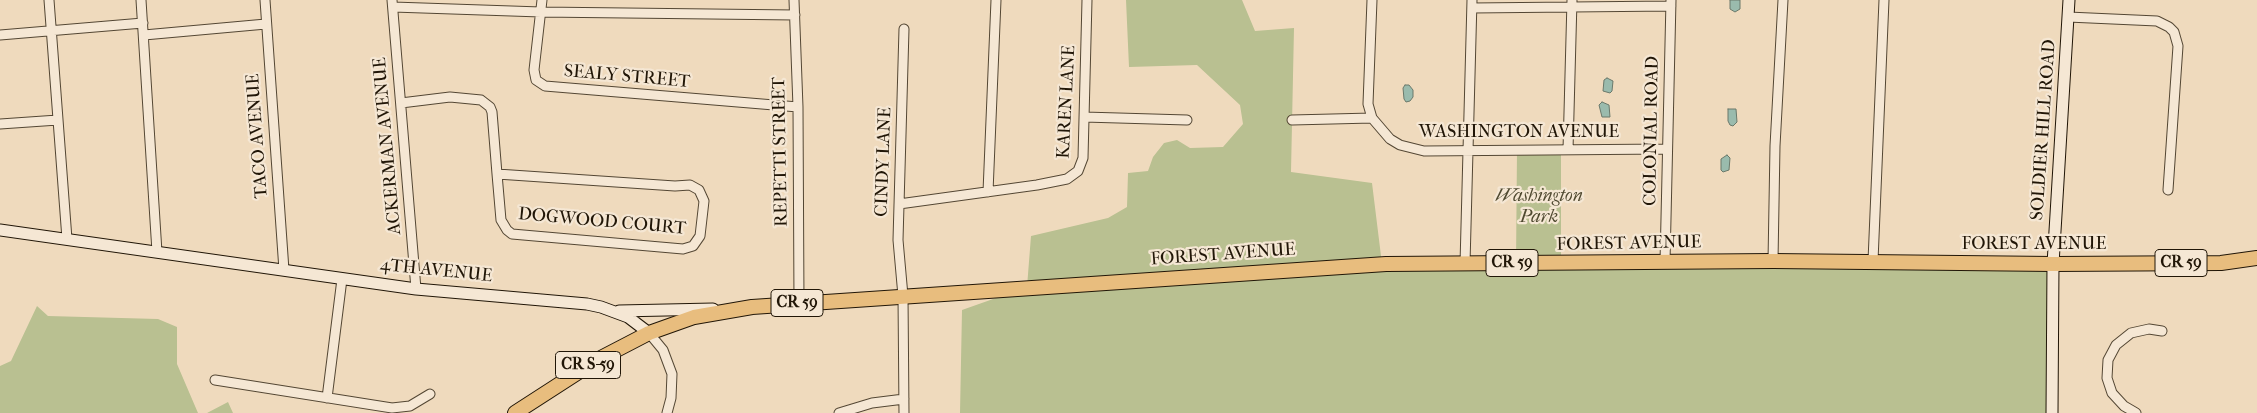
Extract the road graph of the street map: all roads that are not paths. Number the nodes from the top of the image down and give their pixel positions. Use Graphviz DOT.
graph roads {
  1 [pos="49,0"];
  2 [pos="141,0"];
  3 [pos="265,0"];
  4 [pos="542,0"];
  5 [pos="794,0"];
  6 [pos="996,0"];
  7 [pos="1087,0"];
  8 [pos="1372,0"];
  9 [pos="1783,0"];
  10 [pos="1884,0"];
  11 [pos="2069,0"];
  12 [pos="393,3"];
  13 [pos="1572,3"];
  14 [pos="1671,3"];
  15 [pos="1472,4"];
  16 [pos="541,12"];
  17 [pos="795,15"];
  18 [pos="2068,17"];
  19 [pos="143,23"];
  20 [pos="266,24"];
  21 [pos="904,29"];
  22 [pos="51,31"];
  23 [pos="0,35"];
  24 [pos="144,35"];
  25 [pos="401,102"];
  26 [pos="798,108"];
  27 [pos="1084,117"];
  28 [pos="1372,118"];
  29 [pos="58,120"];
  30 [pos="1187,120"];
  31 [pos="1292,120"];
  32 [pos="0,124"];
  33 [pos="1668,149"];
  34 [pos="1568,150"];
  35 [pos="1468,151"];
  36 [pos="497,174"];
  37 [pos="2168,190"];
  38 [pos="988,192"];
  39 [pos="899,204"];
  40 [pos="0,230"];
  41 [pos="66,239"];
  42 [pos="156,252"];
  43 [pos="2257,258"];
  44 [pos="1773,261"];
  45 [pos="1665,262"];
  46 [pos="1873,262"];
  47 [pos="1465,264"];
  48 [pos="2053,264"];
  49 [pos="284,270"];
  50 [pos="342,279"];
  51 [pos="416,289"];
  52 [pos="903,296"];
  53 [pos="799,303"];
  54 [pos="735,308"];
  55 [pos="615,311"];
  56 [pos="2162,331"];
  57 [pos="649,333"];
  58 [pos="214,380"];
  59 [pos="430,394"];
  60 [pos="327,398"];
  61 [pos="904,399"];
  62 [pos="515,413"];
  63 [pos="667,413"];
  64 [pos="839,413"];
  65 [pos="904,413"];
  66 [pos="2052,413"];
  67 [pos="2136,413"];
  1 -- 22 [label="street"];
  2 -- 19 [label="street"];
  3 -- 20 [label="street, TACO AVENUE"];
  4 -- 16 [label="street, SEALY STREET"];
  5 -- 17 [label="street, REPETTI STREET"];
  6 -- 38 [label="street"];
  7 -- 27 [label="street, KAREN LANE"];
  8 -- 28 [label="street"];
  9 -- 44 [label="street"];
  10 -- 46 [label="street"];
  11 -- 18 [label="main road, SOLDIER HILL ROAD"];
  12 -- 16 [label="street"];
  12 -- 25 [label="street, ACKERMAN AVENUE"];
  13 -- 14 [label="street"];
  13 -- 15 [label="street"];
  13 -- 34 [label="street"];
  14 -- 33 [label="street, COLONIAL ROAD"];
  15 -- 35 [label="street"];
  16 -- 17 [label="street"];
  16 -- 26 [label="street, SEALY STREET"];
  17 -- 26 [label="street, REPETTI STREET"];
  18 -- 37 [label="street"];
  18 -- 48 [label="main road, SOLDIER HILL ROAD"];
  19 -- 22 [label="street"];
  19 -- 24 [label="street"];
  20 -- 24 [label="street"];
  20 -- 49 [label="street, TACO AVENUE"];
  21 -- 39 [label="street, CINDY LANE"];
  22 -- 23 [label="street"];
  22 -- 29 [label="street"];
  24 -- 42 [label="street"];
  25 -- 36 [label="street, DOGWOOD COURT"];
  25 -- 51 [label="street, ACKERMAN AVENUE"];
  26 -- 53 [label="street, REPETTI STREET"];
  27 -- 30 [label="street"];
  27 -- 38 [label="street, KAREN LANE"];
  28 -- 31 [label="street"];
  28 -- 35 [label="street, WASHINGTON AVENUE"];
  29 -- 32 [label="street"];
  29 -- 41 [label="street"];
  33 -- 34 [label="street, WASHINGTON AVENUE"];
  33 -- 45 [label="street, COLONIAL ROAD"];
  34 -- 35 [label="street, WASHINGTON AVENUE"];
  35 -- 47 [label="street"];
  36 -- 36 [label="street, DOGWOOD COURT"];
  38 -- 39 [label="street, KAREN LANE"];
  39 -- 52 [label="street, CINDY LANE"];
  40 -- 41 [label="main road, 4TH AVENUE"];
  41 -- 42 [label="main road, 4TH AVENUE"];
  42 -- 49 [label="main road, 4TH AVENUE"];
  43 -- 48 [label="main road, FOREST AVENUE / CR 59"];
  44 -- 45 [label="main road, FOREST AVENUE / CR 59"];
  44 -- 46 [label="main road, FOREST AVENUE / CR 59"];
  45 -- 47 [label="main road, FOREST AVENUE / CR 59"];
  46 -- 48 [label="main road, FOREST AVENUE / CR 59"];
  47 -- 52 [label="main road, FOREST AVENUE / CR 59"];
  48 -- 66 [label="main road, SOLDIER HILL ROAD"];
  49 -- 50 [label="main road, 4TH AVENUE"];
  50 -- 51 [label="main road, 4TH AVENUE"];
  50 -- 60 [label="street"];
  51 -- 55 [label="main road, 4TH AVENUE"];
  52 -- 53 [label="main road, CR 59"];
  52 -- 61 [label="street, CINDY LANE"];
  53 -- 54 [label="main road, CR 59"];
  54 -- 55 [label="main road"];
  54 -- 57 [label="main road, CR 59"];
  55 -- 57 [label="main road, 4TH AVENUE"];
  56 -- 67 [label="street"];
  57 -- 62 [label="main road, CR S-59"];
  57 -- 63 [label="street"];
  58 -- 60 [label="street"];
  59 -- 60 [label="street"];
  61 -- 64 [label="street"];
  61 -- 65 [label="street, CINDY LANE"];
}
